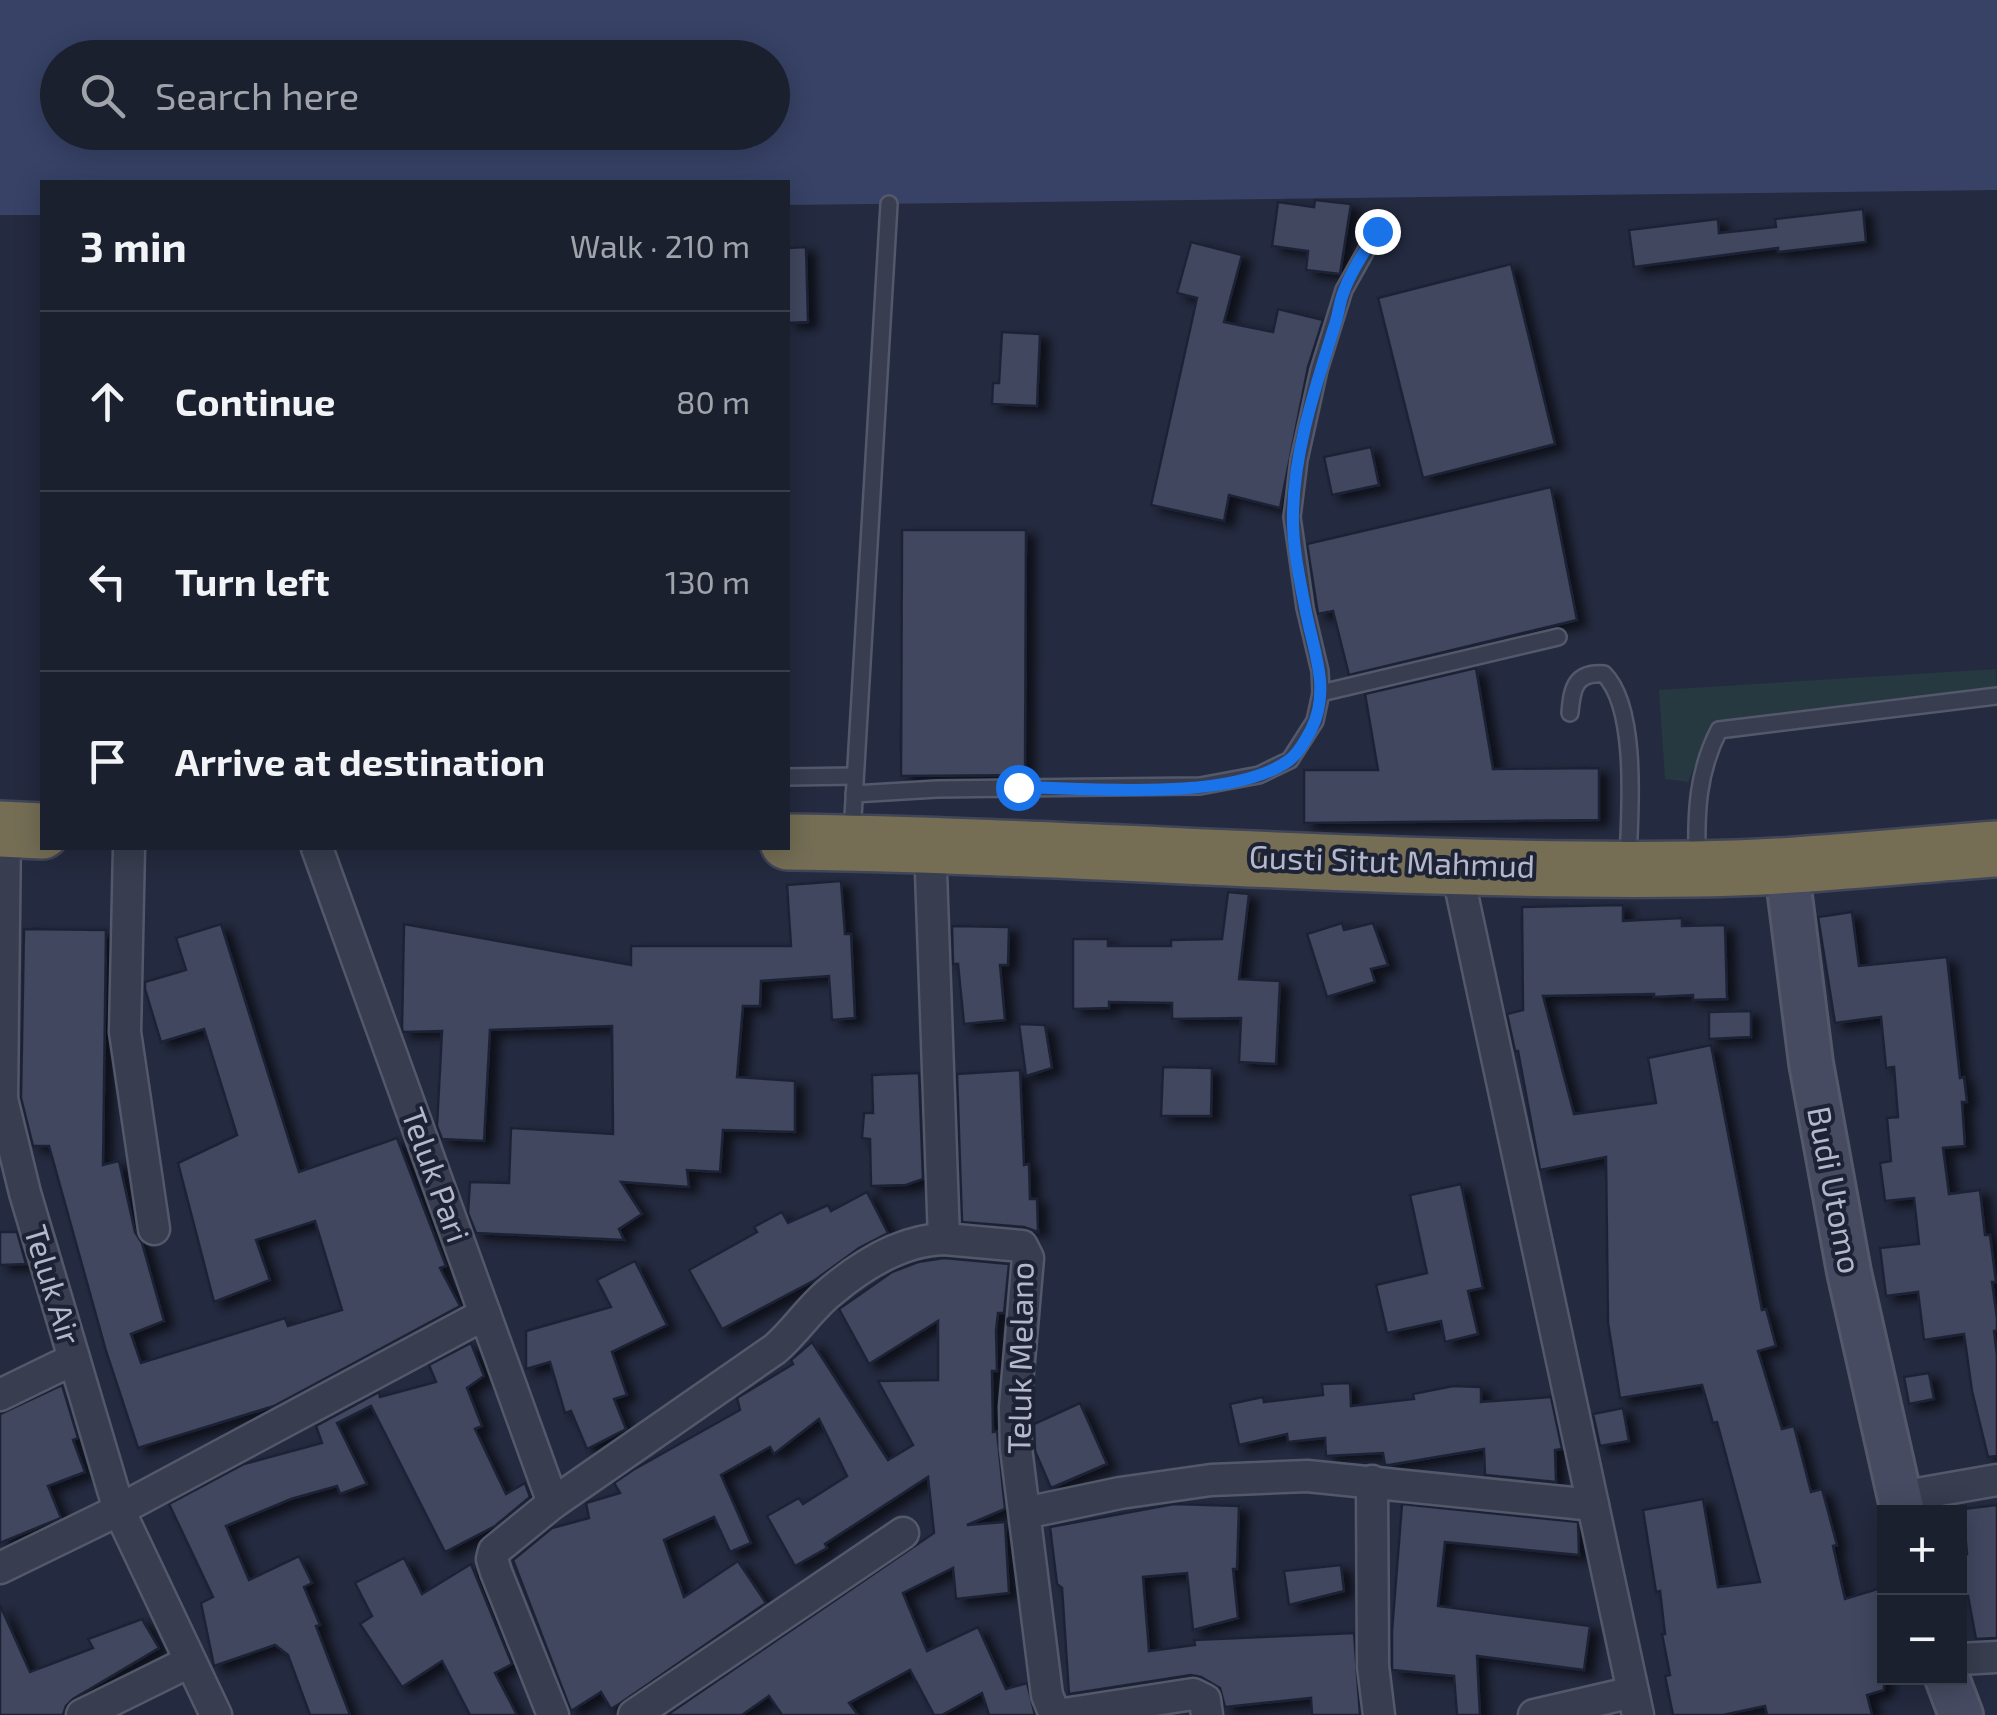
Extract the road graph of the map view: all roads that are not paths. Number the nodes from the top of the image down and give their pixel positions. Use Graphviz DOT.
graph roads {
  1 [pos="889,204"];
  2 [pos="1377,231"];
  3 [pos="1558,637"];
  4 [pos="1322,693"];
  5 [pos="1997,696"];
  6 [pos="1570,713"];
  7 [pos="790,776"];
  8 [pos="856,776"];
  9 [pos="853,818"];
  10 [pos="16,830"];
  11 [pos="790,841"];
  12 [pos="930,844"];
  13 [pos="1997,849"];
  14 [pos="128,850"];
  15 [pos="318,850"];
  16 [pos="1786,864"];
  17 [pos="1456,866"];
  18 [pos="1628,868"];
  19 [pos="1697,869"];
  20 [pos="1,1099"];
  21 [pos="154,1230"];
  22 [pos="944,1239"];
  23 [pos="484,1314"];
  24 [pos="74,1359"];
  25 [pos="0,1395"];
  26 [pos="1997,1480"];
  27 [pos="1372,1481"];
  28 [pos="552,1503"];
  29 [pos="1593,1505"];
  30 [pos="1901,1505"];
  31 [pos="119,1510"];
  32 [pos="1025,1513"];
  33 [pos="903,1533"];
  34 [pos="0,1568"];
  35 [pos="1997,1656"];
  36 [pos="1967,1658"];
  37 [pos="189,1662"];
  38 [pos="1950,1685"];
  39 [pos="1636,1704"];
  40 [pos="1076,1714"];
  41 [pos="82,1715"];
  42 [pos="216,1715"];
  43 [pos="553,1715"];
  44 [pos="634,1715"];
  45 [pos="1207,1715"];
  46 [pos="1379,1715"];
  47 [pos="1534,1715"];
  48 [pos="1961,1715"];
  1 -- 8 [label="lane"];
  2 -- 4 [label="lane"];
  3 -- 4 [label="lane"];
  4 -- 9 [label="lane"];
  5 -- 19 [label="lane"];
  6 -- 18 [label="lane"];
  7 -- 8 [label="lane"];
  8 -- 9 [label="lane"];
  9 -- 11 [label="highway, Gusti Situt Mahmud"];
  9 -- 12 [label="highway, Gusti Situt Mahmud"];
  10 -- 20 [label="street, Teluk Air"];
  12 -- 17 [label="highway, Gusti Situt Mahmud"];
  12 -- 22 [label="street"];
  13 -- 16 [label="highway, Gusti Situt Mahmud"];
  14 -- 21 [label="street"];
  15 -- 23 [label="street, Teluk Pari"];
  16 -- 19 [label="highway, Gusti Situt Mahmud"];
  16 -- 30 [label="street, Budi Utomo"];
  17 -- 18 [label="highway, Gusti Situt Mahmud"];
  17 -- 29 [label="street"];
  18 -- 19 [label="highway, Gusti Situt Mahmud"];
  20 -- 24 [label="street, Teluk Air"];
  22 -- 28 [label="street"];
  22 -- 32 [label="street, Teluk Melano"];
  23 -- 28 [label="street, Teluk Pari"];
  23 -- 31 [label="street"];
  24 -- 25 [label="street"];
  24 -- 31 [label="street, Teluk Air"];
  26 -- 30 [label="street"];
  27 -- 29 [label="street"];
  27 -- 32 [label="street"];
  27 -- 46 [label="street"];
  28 -- 43 [label="street"];
  29 -- 39 [label="street"];
  31 -- 34 [label="street"];
  31 -- 37 [label="street, Teluk Air"];
  32 -- 40 [label="street, Teluk Melano"];
  33 -- 44 [label="street"];
  35 -- 36 [label="street"];
  37 -- 41 [label="street"];
  37 -- 42 [label="street, Teluk Air"];
  38 -- 48 [label="street"];
  39 -- 47 [label="street"];
  40 -- 45 [label="street, Teluk Melano"];
}
